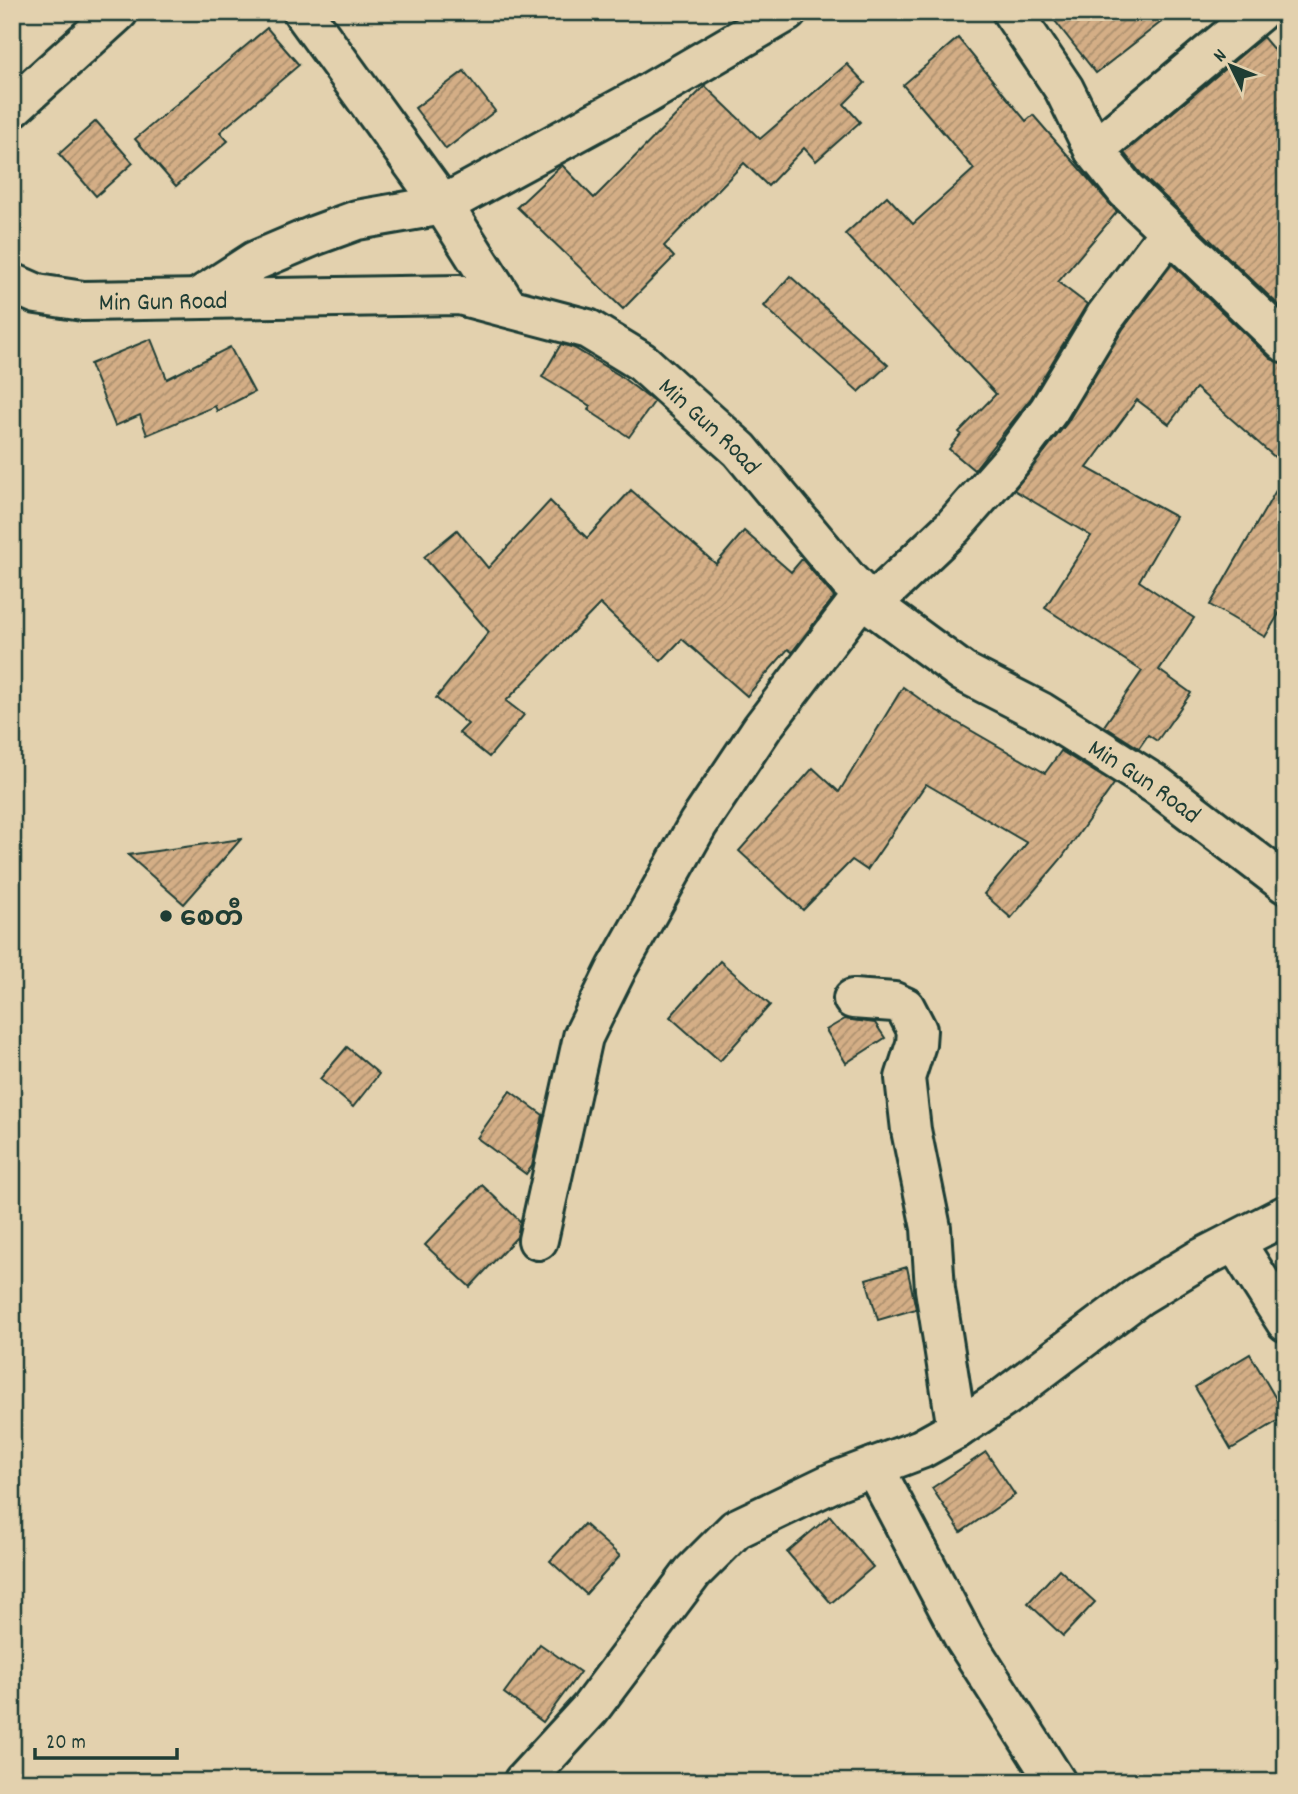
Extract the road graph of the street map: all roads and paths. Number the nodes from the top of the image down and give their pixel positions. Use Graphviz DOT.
graph roads {
  1 [pos="118,12"];
  2 [pos="303,12"];
  3 [pos="787,12"];
  4 [pos="1012,12"];
  5 [pos="1259,12"];
  6 [pos="1274,12"];
  7 [pos="1286,28"];
  8 [pos="12,108"];
  9 [pos="1094,150"];
  10 [pos="443,205"];
  11 [pos="1169,232"];
  12 [pos="12,283"];
  13 [pos="198,298"];
  14 [pos="507,306"];
  15 [pos="1286,343"];
  16 [pos="867,599"];
  17 [pos="1286,884"];
  18 [pos="853,999"];
  19 [pos="1286,1215"];
  20 [pos="538,1240"];
  21 [pos="1234,1242"];
  22 [pos="1286,1322"];
  23 [pos="957,1429"];
  24 [pos="874,1466"];
  25 [pos="523,1782"];
  26 [pos="1056,1782"];
  1 -- 8 [label="street"];
  2 -- 10 [label="street"];
  3 -- 10 [label="street"];
  4 -- 9 [label="street"];
  5 -- 9 [label="street"];
  6 -- 7 [label="street"];
  9 -- 11 [label="street"];
  10 -- 13 [label="street"];
  10 -- 14 [label="street"];
  11 -- 15 [label="street"];
  11 -- 16 [label="street"];
  12 -- 13 [label="street, Min Gun Road"];
  13 -- 14 [label="street, Min Gun Road"];
  14 -- 16 [label="street, Min Gun Road"];
  16 -- 17 [label="street, Min Gun Road"];
  16 -- 20 [label="street"];
  18 -- 23 [label="street"];
  19 -- 21 [label="street"];
  21 -- 22 [label="street"];
  21 -- 23 [label="street"];
  23 -- 24 [label="street"];
  24 -- 25 [label="street"];
  24 -- 26 [label="street"];
}
